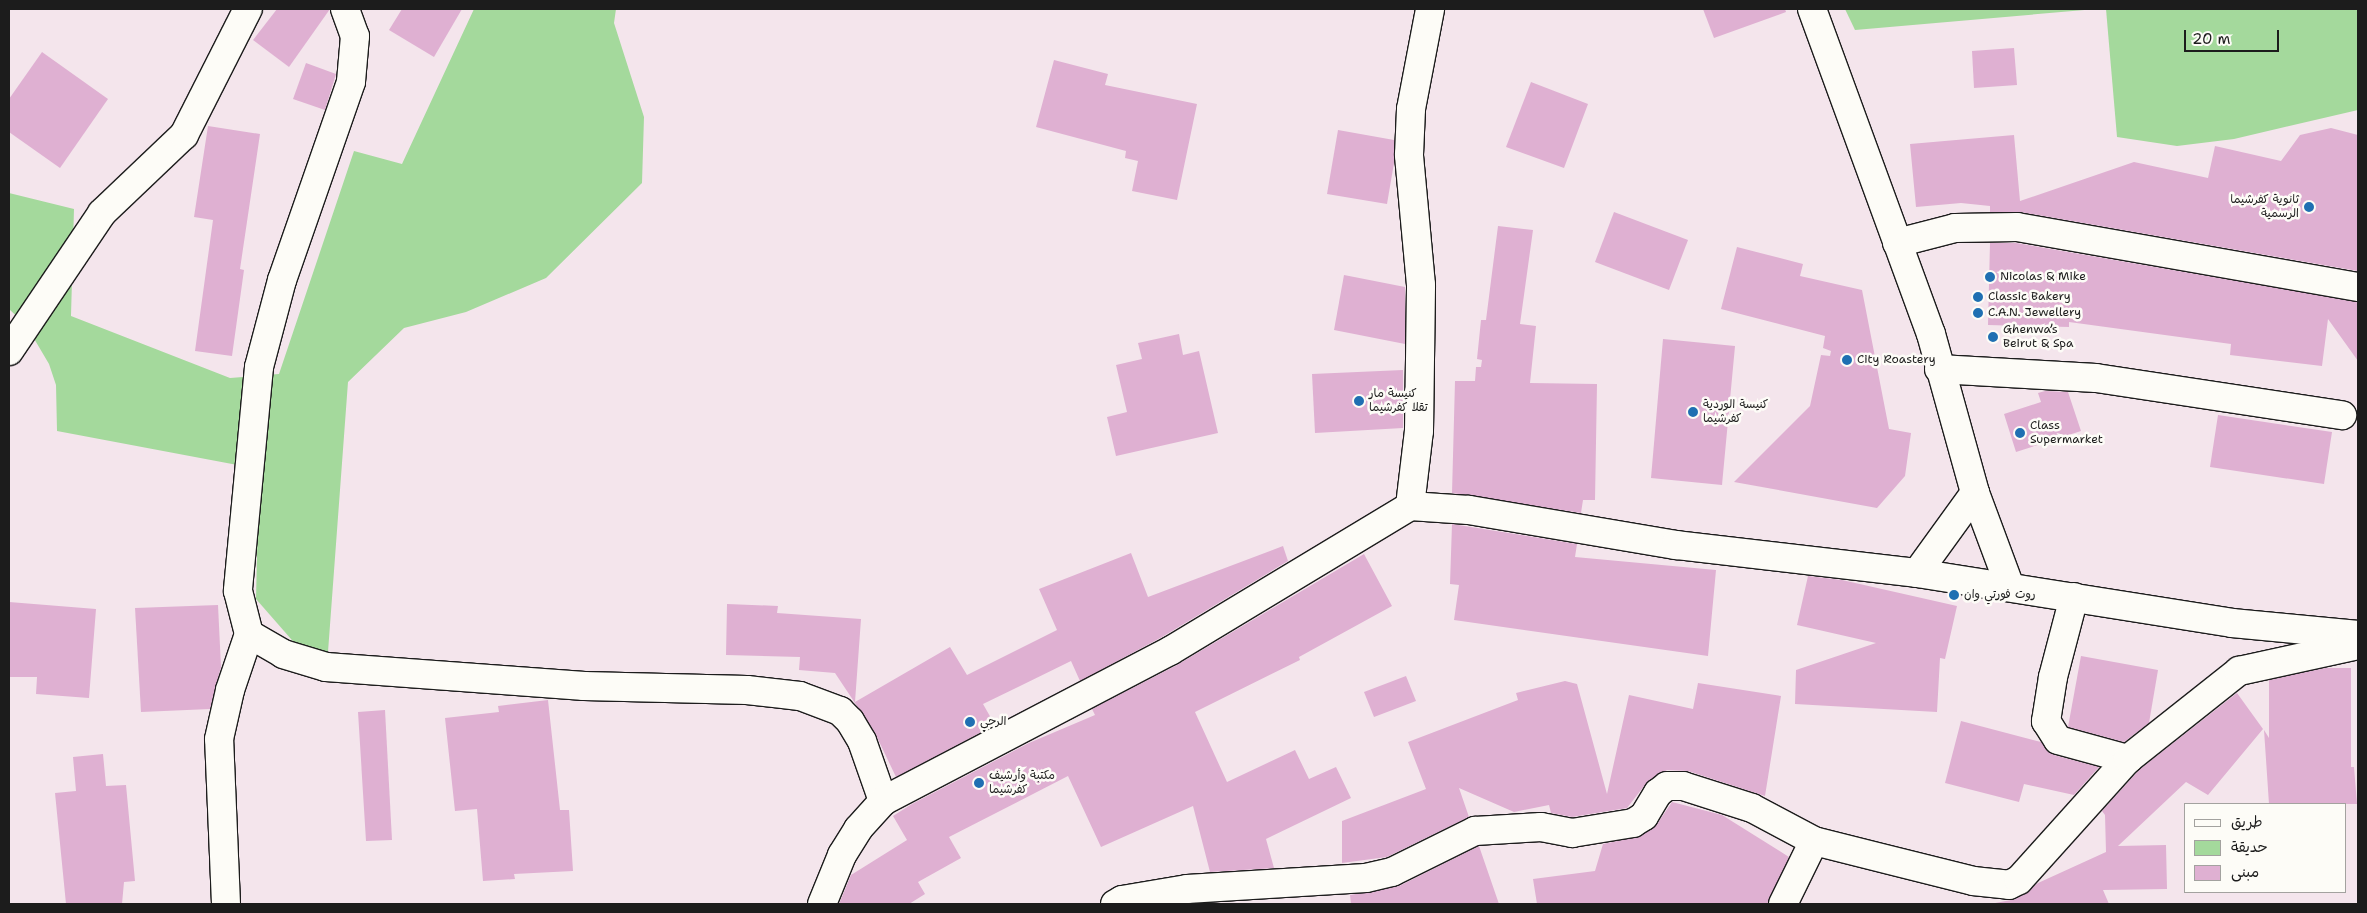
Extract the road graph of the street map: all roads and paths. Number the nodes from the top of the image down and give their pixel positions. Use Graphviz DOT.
graph roads {
  1 [pos="248,9"];
  2 [pos="344,9"];
  3 [pos="1430,9"];
  4 [pos="1812,9"];
  5 [pos="1897,243"];
  6 [pos="2358,287"];
  7 [pos="9,350"];
  8 [pos="1939,369"];
  9 [pos="2342,416"];
  10 [pos="1975,493"];
  11 [pos="1410,506"];
  12 [pos="1917,573"];
  13 [pos="2010,587"];
  14 [pos="2074,597"];
  15 [pos="250,634"];
  16 [pos="2358,635"];
  17 [pos="2358,645"];
  18 [pos="2128,759"];
  19 [pos="883,801"];
  20 [pos="1814,841"];
  21 [pos="226,904"];
  22 [pos="822,904"];
  23 [pos="1115,904"];
  24 [pos="1783,904"];
  1 -- 7 [label="street"];
  2 -- 15 [label="street"];
  3 -- 11 [label="street"];
  4 -- 5 [label="street"];
  5 -- 6 [label="street"];
  5 -- 8 [label="street"];
  8 -- 9 [label="street"];
  8 -- 10 [label="street"];
  10 -- 12 [label="street"];
  10 -- 13 [label="street"];
  11 -- 12 [label="street"];
  11 -- 19 [label="street"];
  12 -- 13 [label="street"];
  13 -- 14 [label="street"];
  14 -- 16 [label="street"];
  14 -- 18 [label="street"];
  15 -- 19 [label="street"];
  15 -- 21 [label="street"];
  17 -- 18 [label="street"];
  18 -- 20 [label="street"];
  19 -- 22 [label="street"];
  20 -- 23 [label="street"];
  20 -- 24 [label="street"];
}
